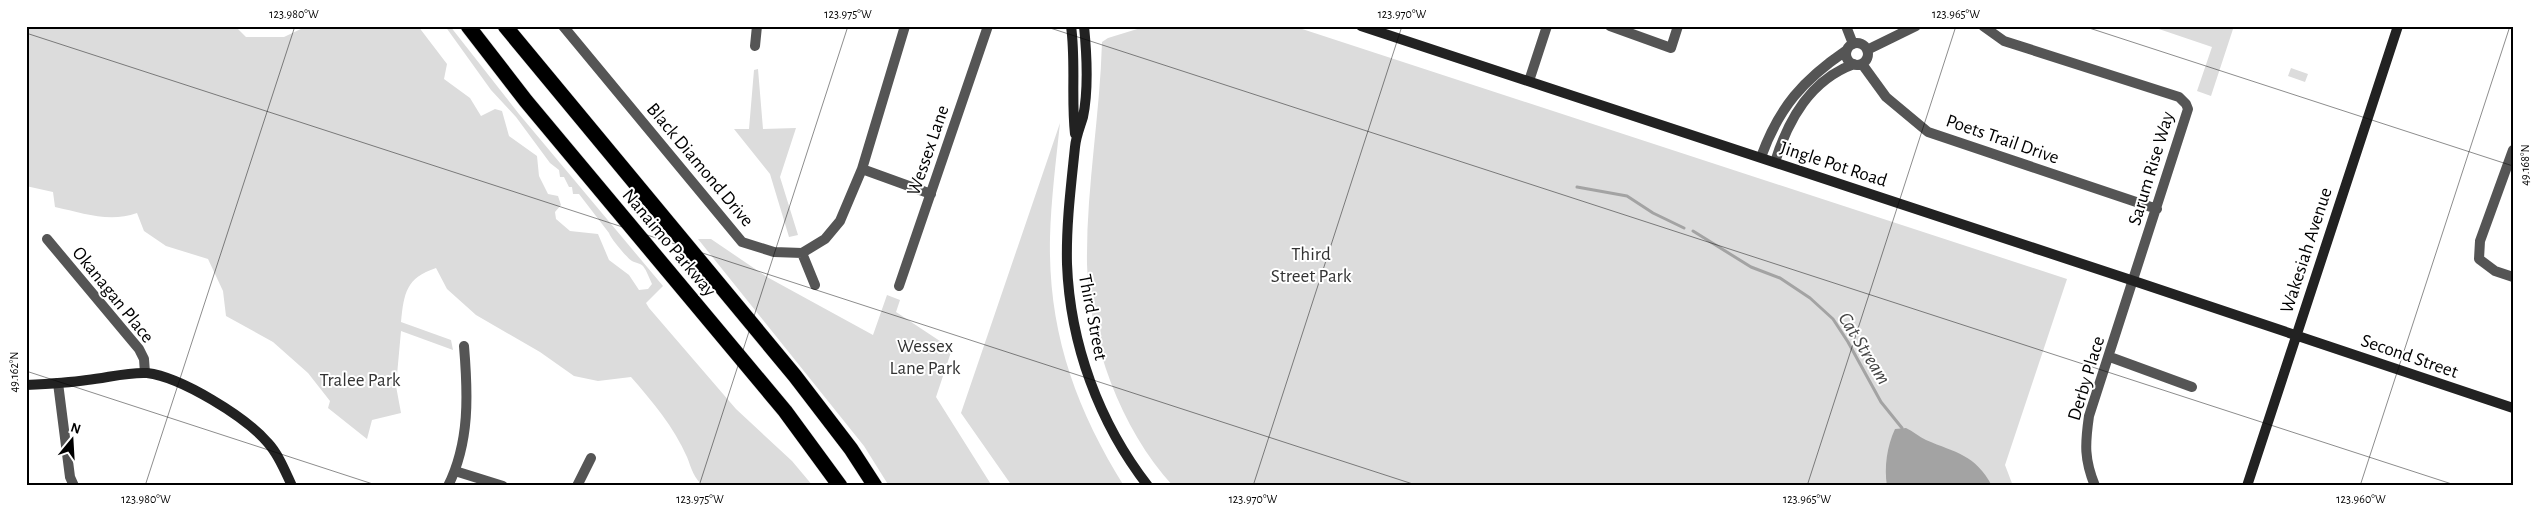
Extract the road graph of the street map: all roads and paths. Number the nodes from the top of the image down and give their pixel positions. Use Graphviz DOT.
graph roads {
  1 [pos="468,26"];
  2 [pos="505,26"];
  3 [pos="563,26"];
  4 [pos="757,26"];
  5 [pos="904,26"];
  6 [pos="988,26"];
  7 [pos="1072,26"];
  8 [pos="1084,26"];
  9 [pos="1361,26"];
  10 [pos="1547,26"];
  11 [pos="1610,26"];
  12 [pos="1678,26"];
  13 [pos="1846,26"];
  14 [pos="1916,26"];
  15 [pos="1983,26"];
  16 [pos="2398,26"];
  17 [pos="755,46"];
  18 [pos="1850,47"];
  19 [pos="1867,50"];
  20 [pos="1858,64"];
  21 [pos="1529,81"];
  22 [pos="1076,140"];
  23 [pos="2513,150"];
  24 [pos="1762,157"];
  25 [pos="1774,162"];
  26 [pos="862,169"];
  27 [pos="931,194"];
  28 [pos="2156,209"];
  29 [pos="47,240"];
  30 [pos="802,253"];
  31 [pos="2513,276"];
  32 [pos="2133,280"];
  33 [pos="816,285"];
  34 [pos="899,286"];
  35 [pos="2296,336"];
  36 [pos="464,346"];
  37 [pos="2110,357"];
  38 [pos="145,373"];
  39 [pos="58,384"];
  40 [pos="26,385"];
  41 [pos="2192,387"];
  42 [pos="2513,408"];
  43 [pos="590,458"];
  44 [pos="455,471"];
  45 [pos="74,486"];
  46 [pos="292,486"];
  47 [pos="448,486"];
  48 [pos="503,486"];
  49 [pos="577,486"];
  50 [pos="840,486"];
  51 [pos="875,486"];
  52 [pos="1148,486"];
  53 [pos="2095,486"];
  54 [pos="2248,486"];
  1 -- 50 [label="highway, Nanaimo Parkway"];
  2 -- 51 [label="highway, Nanaimo Parkway"];
  3 -- 30 [label="street, Black Diamond Drive"];
  4 -- 17 [label="street"];
  5 -- 26 [label="street"];
  6 -- 27 [label="street, Wessex Lane"];
  7 -- 22 [label="street, Third Street"];
  8 -- 22 [label="street, Third Street"];
  9 -- 21 [label="street, Jingle Pot Road"];
  10 -- 21 [label="street"];
  11 -- 12 [label="street"];
  13 -- 18 [label="street"];
  14 -- 19 [label="street"];
  15 -- 28 [label="street, Sarum Rise Way"];
  16 -- 35 [label="street, Wakesiah Avenue"];
  18 -- 19 [label="street"];
  18 -- 20 [label="street"];
  18 -- 24 [label="street"];
  19 -- 20 [label="street"];
  20 -- 25 [label="street"];
  20 -- 28 [label="street, Poets Trail Drive"];
  21 -- 24 [label="street, Jingle Pot Road"];
  22 -- 52 [label="street, Third Street"];
  23 -- 31 [label="street"];
  24 -- 25 [label="street, Jingle Pot Road"];
  25 -- 32 [label="street, Jingle Pot Road"];
  26 -- 27 [label="street"];
  26 -- 30 [label="street"];
  27 -- 34 [label="street, Wessex Lane"];
  28 -- 32 [label="street, Sarum Rise Way"];
  29 -- 38 [label="street, Okanagan Place"];
  30 -- 33 [label="street"];
  32 -- 35 [label="street, Jingle Pot Road"];
  32 -- 37 [label="street, Derby Place"];
  35 -- 42 [label="street, Second Street"];
  35 -- 54 [label="street, Wakesiah Avenue"];
  36 -- 44 [label="street"];
  37 -- 41 [label="street"];
  37 -- 53 [label="street, Derby Place"];
  38 -- 39 [label="street"];
  38 -- 46 [label="street"];
  39 -- 40 [label="street"];
  39 -- 45 [label="street"];
  43 -- 49 [label="street"];
  44 -- 47 [label="street"];
  44 -- 48 [label="street"];
}
